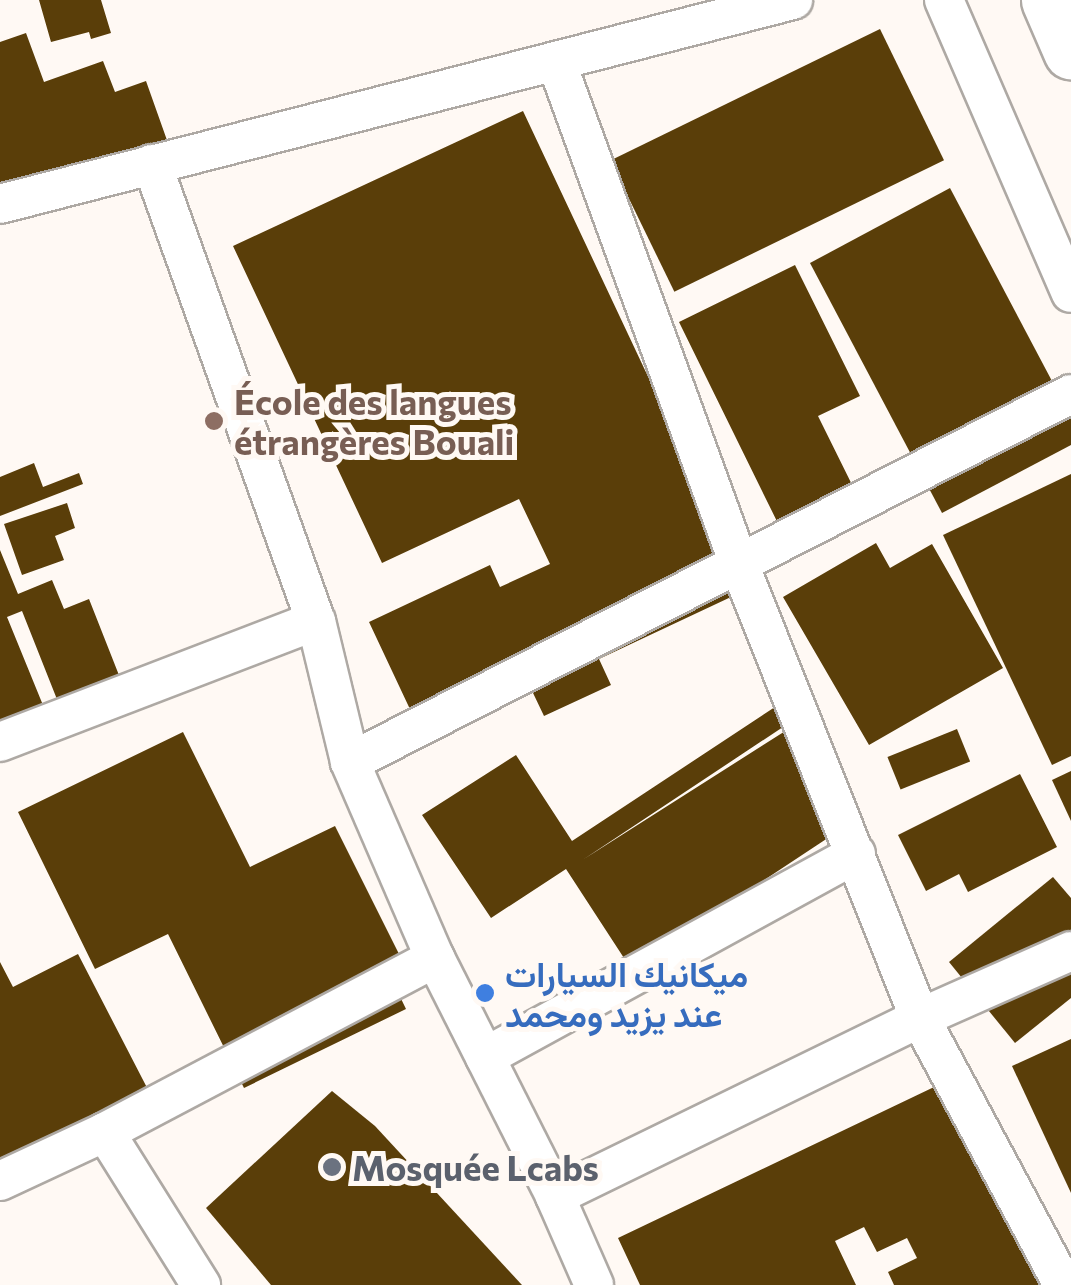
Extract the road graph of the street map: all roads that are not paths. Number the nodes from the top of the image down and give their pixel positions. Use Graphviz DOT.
graph roads {
  1 [pos="793,0"];
  2 [pos="944,0"];
  3 [pos="1049,0"];
  4 [pos="1071,50"];
  5 [pos="556,61"];
  6 [pos="152,164"];
  7 [pos="0,204"];
  8 [pos="1071,293"];
  9 [pos="1071,394"];
  10 [pos="739,564"];
  11 [pos="316,621"];
  12 [pos="0,742"];
  13 [pos="350,762"];
  14 [pos="856,854"];
  15 [pos="1071,951"];
  16 [pos="435,958"];
  17 [pos="920,1018"];
  18 [pos="485,1057"];
  19 [pos="104,1132"];
  20 [pos="0,1182"];
  21 [pos="554,1196"];
  22 [pos="201,1285"];
  23 [pos="594,1285"];
  24 [pos="1063,1285"];
  1 -- 5 [label="street"];
  2 -- 8 [label="street"];
  3 -- 4 [label="main road"];
  5 -- 6 [label="street"];
  5 -- 10 [label="street"];
  6 -- 7 [label="street"];
  6 -- 11 [label="street"];
  9 -- 10 [label="street"];
  10 -- 13 [label="street"];
  10 -- 14 [label="street"];
  11 -- 12 [label="street"];
  11 -- 13 [label="street"];
  13 -- 16 [label="street"];
  14 -- 17 [label="street"];
  14 -- 18 [label="street"];
  15 -- 17 [label="street"];
  16 -- 18 [label="street"];
  16 -- 19 [label="street"];
  17 -- 21 [label="street"];
  17 -- 24 [label="street"];
  18 -- 21 [label="street"];
  19 -- 20 [label="street"];
  19 -- 22 [label="street"];
  21 -- 23 [label="street"];
}
